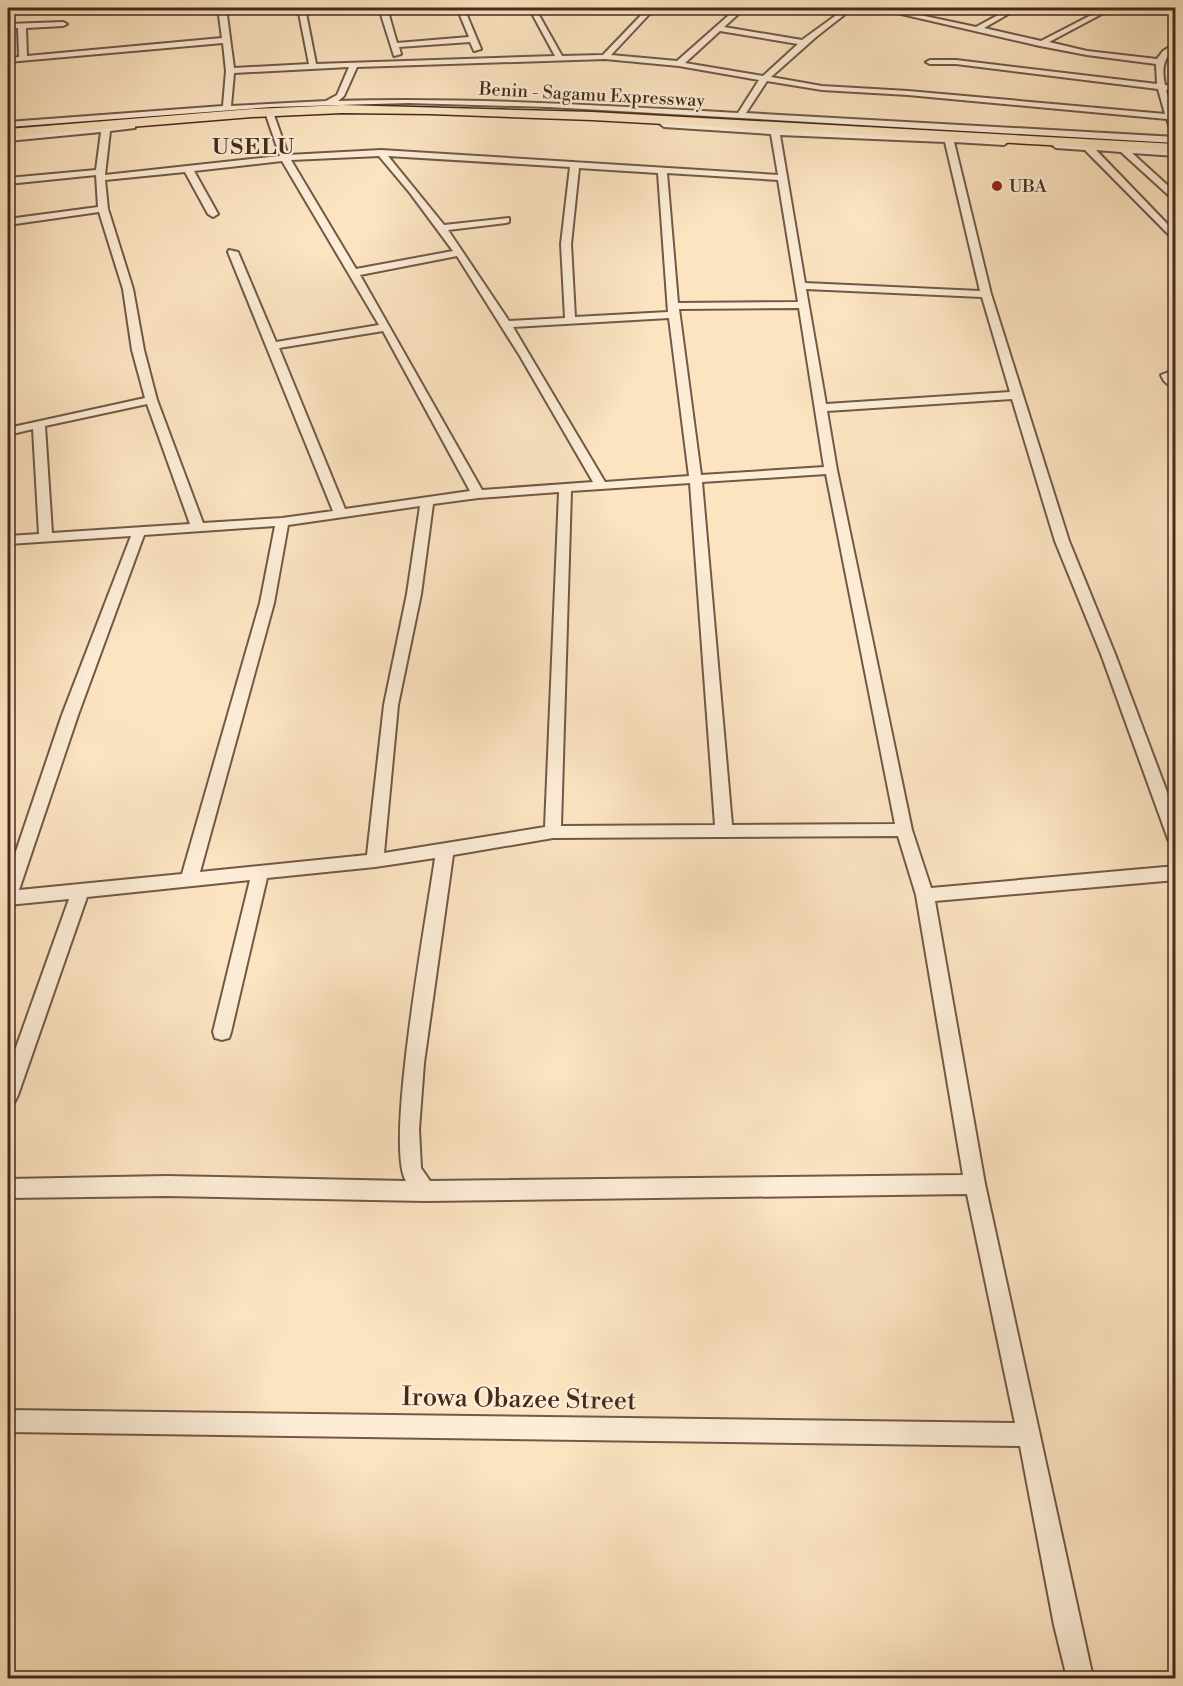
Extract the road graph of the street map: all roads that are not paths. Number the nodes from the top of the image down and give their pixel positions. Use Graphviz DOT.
graph roads {
  1 [pos="222,8"];
  2 [pos="301,8"];
  3 [pos="382,8"];
  4 [pos="461,8"];
  5 [pos="532,8"];
  6 [pos="652,8"];
  7 [pos="741,8"];
  8 [pos="850,8"];
  9 [pos="879,8"];
  10 [pos="1016,8"];
  11 [pos="1110,8"];
  12 [pos="63,24"];
  13 [pos="22,25"];
  14 [pos="8,26"];
  15 [pos="718,28"];
  16 [pos="975,30"];
  17 [pos="474,39"];
  18 [pos="225,40"];
  19 [pos="804,43"];
  20 [pos="1040,44"];
  21 [pos="395,45"];
  22 [pos="1176,45"];
  23 [pos="605,57"];
  24 [pos="23,58"];
  25 [pos="560,59"];
  26 [pos="8,60"];
  27 [pos="480,60"];
  28 [pos="930,62"];
  29 [pos="1160,63"];
  30 [pos="399,64"];
  31 [pos="679,64"];
  32 [pos="354,65"];
  33 [pos="313,66"];
  34 [pos="230,71"];
  35 [pos="764,79"];
  36 [pos="1162,87"];
  37 [pos="1176,88"];
  38 [pos="330,102"];
  39 [pos="227,107"];
  40 [pos="638,112"];
  41 [pos="270,115"];
  42 [pos="740,116"];
  43 [pos="1170,117"];
  44 [pos="106,129"];
  45 [pos="8,132"];
  46 [pos="775,132"];
  47 [pos="1176,132"];
  48 [pos="949,140"];
  49 [pos="1086,145"];
  50 [pos="1176,146"];
  51 [pos="1123,148"];
  52 [pos="381,153"];
  53 [pos="285,159"];
  54 [pos="575,166"];
  55 [pos="189,170"];
  56 [pos="662,172"];
  57 [pos="100,175"];
  58 [pos="784,178"];
  59 [pos="8,182"];
  60 [pos="1161,185"];
  61 [pos="1124,187"];
  62 [pos="1176,199"];
  63 [pos="103,209"];
  64 [pos="213,214"];
  65 [pos="506,220"];
  66 [pos="8,222"];
  67 [pos="441,228"];
  68 [pos="1171,230"];
  69 [pos="1176,239"];
  70 [pos="232,252"];
  71 [pos="459,253"];
  72 [pos="352,273"];
  73 [pos="800,286"];
  74 [pos="986,294"];
  75 [pos="802,305"];
  76 [pos="674,311"];
  77 [pos="570,320"];
  78 [pos="506,324"];
  79 [pos="386,327"];
  80 [pos="271,346"];
  81 [pos="1176,372"];
  82 [pos="1176,388"];
  83 [pos="1017,395"];
  84 [pos="151,400"];
  85 [pos="820,408"];
  86 [pos="39,423"];
  87 [pos="8,431"];
  88 [pos="831,470"];
  89 [pos="696,481"];
  90 [pos="601,486"];
  91 [pos="565,487"];
  92 [pos="478,494"];
  93 [pos="427,503"];
  94 [pos="341,514"];
  95 [pos="282,522"];
  96 [pos="198,528"];
  97 [pos="139,531"];
  98 [pos="46,538"];
  99 [pos="8,540"];
  100 [pos="904,830"];
  101 [pos="553,832"];
  102 [pos="724,832"];
  103 [pos="1176,839"];
  104 [pos="445,849"];
  105 [pos="375,861"];
  106 [pos="260,873"];
  107 [pos="1176,873"];
  108 [pos="189,880"];
  109 [pos="80,893"];
  110 [pos="925,895"];
  111 [pos="8,898"];
  112 [pos="222,1032"];
  113 [pos="8,1095"];
  114 [pos="414,1184"];
  115 [pos="975,1184"];
  116 [pos="8,1189"];
  117 [pos="8,1421"];
  118 [pos="1029,1435"];
  119 [pos="1080,1678"];
  1 -- 18 [label="street"];
  2 -- 33 [label="street"];
  3 -- 21 [label="street"];
  4 -- 17 [label="street"];
  5 -- 25 [label="street"];
  6 -- 23 [label="street"];
  7 -- 15 [label="street"];
  8 -- 19 [label="street"];
  9 -- 16 [label="street"];
  10 -- 16 [label="street"];
  11 -- 20 [label="street"];
  12 -- 13 [label="street"];
  13 -- 14 [label="street"];
  13 -- 24 [label="street"];
  15 -- 19 [label="street"];
  15 -- 31 [label="street"];
  16 -- 20 [label="street"];
  17 -- 21 [label="street"];
  17 -- 27 [label="street"];
  18 -- 24 [label="street"];
  18 -- 34 [label="street"];
  19 -- 35 [label="street"];
  20 -- 29 [label="street"];
  21 -- 30 [label="street"];
  22 -- 29 [label="street"];
  23 -- 25 [label="street"];
  23 -- 31 [label="street"];
  24 -- 26 [label="street"];
  25 -- 27 [label="street"];
  27 -- 30 [label="street"];
  28 -- 36 [label="street"];
  29 -- 36 [label="street"];
  30 -- 32 [label="street"];
  31 -- 35 [label="street"];
  32 -- 33 [label="street"];
  32 -- 38 [label="street"];
  33 -- 34 [label="street"];
  34 -- 39 [label="street"];
  35 -- 42 [label="street"];
  35 -- 43 [label="street"];
  36 -- 37 [label="street"];
  36 -- 43 [label="street"];
  38 -- 39 [label="street"];
  38 -- 40 [label="street"];
  39 -- 45 [label="street"];
  40 -- 42 [label="street"];
  40 -- 45 [label="highway, Benin - Sagamu Expressway"];
  40 -- 50 [label="highway, Benin - Sagamu Expressway"];
  41 -- 44 [label="street"];
  41 -- 46 [label="street"];
  41 -- 53 [label="street"];
  42 -- 50 [label="street"];
  43 -- 47 [label="street"];
  44 -- 45 [label="street"];
  44 -- 57 [label="street"];
  45 -- 49 [label="highway"];
  46 -- 48 [label="street"];
  46 -- 58 [label="street"];
  48 -- 49 [label="street"];
  48 -- 74 [label="street"];
  49 -- 51 [label="highway"];
  49 -- 61 [label="street"];
  50 -- 51 [label="highway"];
  51 -- 60 [label="street"];
  52 -- 53 [label="street"];
  52 -- 54 [label="street"];
  52 -- 67 [label="street"];
  53 -- 55 [label="street"];
  53 -- 72 [label="street"];
  54 -- 56 [label="street"];
  54 -- 77 [label="street"];
  55 -- 57 [label="street"];
  55 -- 64 [label="street"];
  56 -- 58 [label="street"];
  56 -- 76 [label="street"];
  57 -- 59 [label="street"];
  57 -- 63 [label="street"];
  58 -- 73 [label="street"];
  60 -- 61 [label="street"];
  60 -- 62 [label="street"];
  61 -- 68 [label="street"];
  63 -- 66 [label="street"];
  63 -- 84 [label="street"];
  65 -- 67 [label="street"];
  67 -- 71 [label="street"];
  68 -- 69 [label="street"];
  70 -- 80 [label="street"];
  71 -- 72 [label="street"];
  71 -- 78 [label="street"];
  72 -- 79 [label="street"];
  73 -- 74 [label="street"];
  73 -- 75 [label="street"];
  74 -- 83 [label="street"];
  75 -- 76 [label="street"];
  75 -- 85 [label="street"];
  76 -- 77 [label="street"];
  76 -- 89 [label="street"];
  77 -- 78 [label="street"];
  78 -- 90 [label="street"];
  79 -- 80 [label="street"];
  79 -- 92 [label="street"];
  80 -- 94 [label="street"];
  81 -- 82 [label="street"];
  83 -- 85 [label="street"];
  83 -- 103 [label="street"];
  84 -- 86 [label="street"];
  84 -- 96 [label="street"];
  85 -- 88 [label="street"];
  86 -- 87 [label="street"];
  86 -- 98 [label="street"];
  88 -- 89 [label="street"];
  88 -- 100 [label="street"];
  89 -- 90 [label="street"];
  89 -- 102 [label="street"];
  90 -- 91 [label="street"];
  91 -- 92 [label="street"];
  91 -- 101 [label="street"];
  92 -- 93 [label="street"];
  93 -- 94 [label="street"];
  93 -- 105 [label="street"];
  94 -- 95 [label="street"];
  95 -- 96 [label="street"];
  95 -- 108 [label="street"];
  96 -- 97 [label="street"];
  97 -- 98 [label="street"];
  97 -- 111 [label="street"];
  98 -- 99 [label="street"];
  100 -- 102 [label="street"];
  100 -- 110 [label="street"];
  101 -- 102 [label="street"];
  101 -- 104 [label="street"];
  104 -- 105 [label="street"];
  104 -- 114 [label="street"];
  105 -- 106 [label="street"];
  106 -- 108 [label="street"];
  106 -- 112 [label="street"];
  107 -- 110 [label="street"];
  108 -- 109 [label="street"];
  109 -- 111 [label="street"];
  109 -- 113 [label="street"];
  110 -- 115 [label="street"];
  114 -- 115 [label="street"];
  114 -- 116 [label="street"];
  115 -- 118 [label="street"];
  117 -- 118 [label="street, Irowa Obazee Street"];
  118 -- 119 [label="street"];
}
